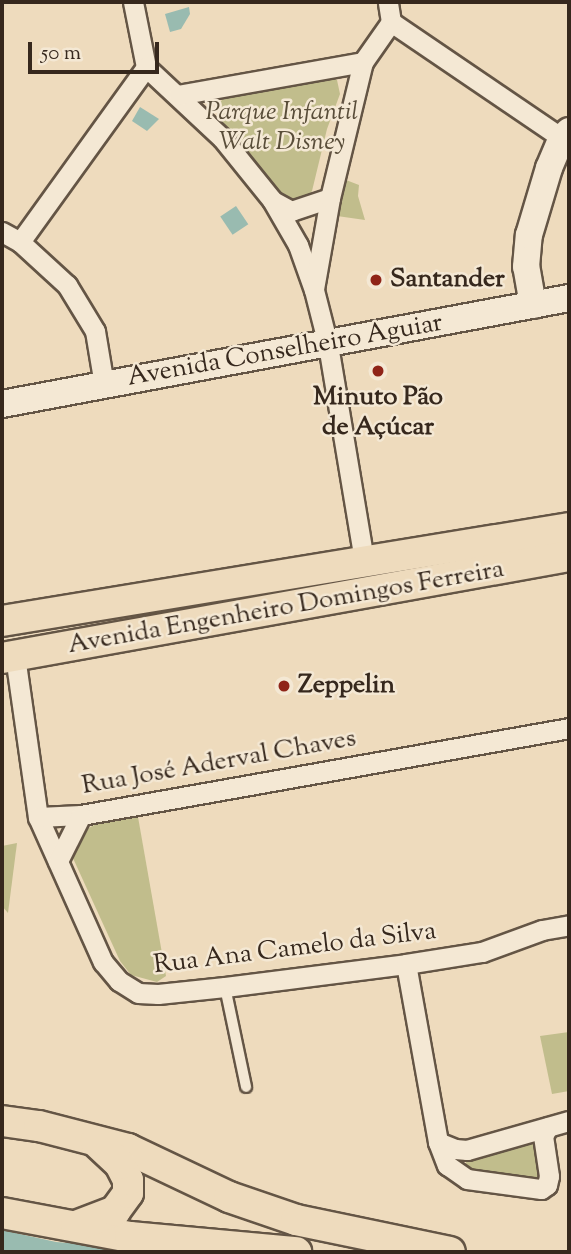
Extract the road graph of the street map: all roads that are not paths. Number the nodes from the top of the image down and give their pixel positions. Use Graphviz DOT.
graph roads {
  1 [pos="133,2"];
  2 [pos="388,2"];
  3 [pos="391,22"];
  4 [pos="363,62"];
  5 [pos="146,67"];
  6 [pos="178,95"];
  7 [pos="566,134"];
  8 [pos="330,198"];
  9 [pos="272,200"];
  10 [pos="2,232"];
  11 [pos="20,242"];
  12 [pos="314,290"];
  13 [pos="569,298"];
  14 [pos="533,305"];
  15 [pos="328,345"];
  16 [pos="104,385"];
  17 [pos="2,404"];
  18 [pos="569,528"];
  19 [pos="569,556"];
  20 [pos="364,559"];
  21 [pos="2,621"];
  22 [pos="8,657"];
  23 [pos="569,728"];
  24 [pos="81,815"];
  25 [pos="38,817"];
  26 [pos="58,861"];
  27 [pos="569,925"];
  28 [pos="406,964"];
  29 [pos="225,987"];
  30 [pos="246,1087"];
  31 [pos="2,1121"];
  32 [pos="569,1121"];
  33 [pos="548,1127"];
  34 [pos="92,1139"];
  35 [pos="446,1146"];
  36 [pos="2,1213"];
  37 [pos="75,1227"];
  38 [pos="296,1252"];
  39 [pos="450,1252"];
  1 -- 5 [label="street"];
  2 -- 3 [label="street"];
  3 -- 4 [label="street"];
  3 -- 7 [label="street"];
  4 -- 6 [label="street"];
  4 -- 8 [label="street"];
  5 -- 6 [label="street"];
  5 -- 11 [label="street"];
  6 -- 9 [label="street"];
  7 -- 14 [label="main road"];
  8 -- 9 [label="street"];
  8 -- 12 [label="street"];
  9 -- 12 [label="street"];
  10 -- 11 [label="street"];
  11 -- 16 [label="street"];
  12 -- 15 [label="street"];
  13 -- 14 [label="main road, Avenida Conselheiro Aguiar"];
  14 -- 15 [label="main road, Avenida Conselheiro Aguiar"];
  15 -- 16 [label="main road, Avenida Conselheiro Aguiar"];
  15 -- 20 [label="street"];
  16 -- 17 [label="main road, Avenida Conselheiro Aguiar"];
  18 -- 20 [label="main road, Avenida Engenheiro Domingos Ferreira"];
  19 -- 22 [label="main road, Avenida Engenheiro Domingos Ferreira"];
  20 -- 21 [label="main road, Avenida Engenheiro Domingos Ferreira"];
  22 -- 25 [label="street"];
  23 -- 24 [label="street, Rua José Aderval Chaves"];
  24 -- 25 [label="street, Rua José Aderval Chaves"];
  24 -- 26 [label="street"];
  25 -- 26 [label="street, Rua Ana Camelo da Silva"];
  26 -- 29 [label="street, Rua Ana Camelo da Silva"];
  27 -- 28 [label="street, Rua Ana Camelo da Silva"];
  28 -- 29 [label="street, Rua Ana Camelo da Silva"];
  28 -- 35 [label="street"];
  29 -- 30 [label="lane"];
  31 -- 34 [label="main road"];
  32 -- 33 [label="street"];
  33 -- 35 [label="street"];
  33 -- 35 [label="street"];
  34 -- 37 [label="main road"];
  34 -- 39 [label="main road"];
  36 -- 37 [label="main road"];
  37 -- 38 [label="main road"];
}
